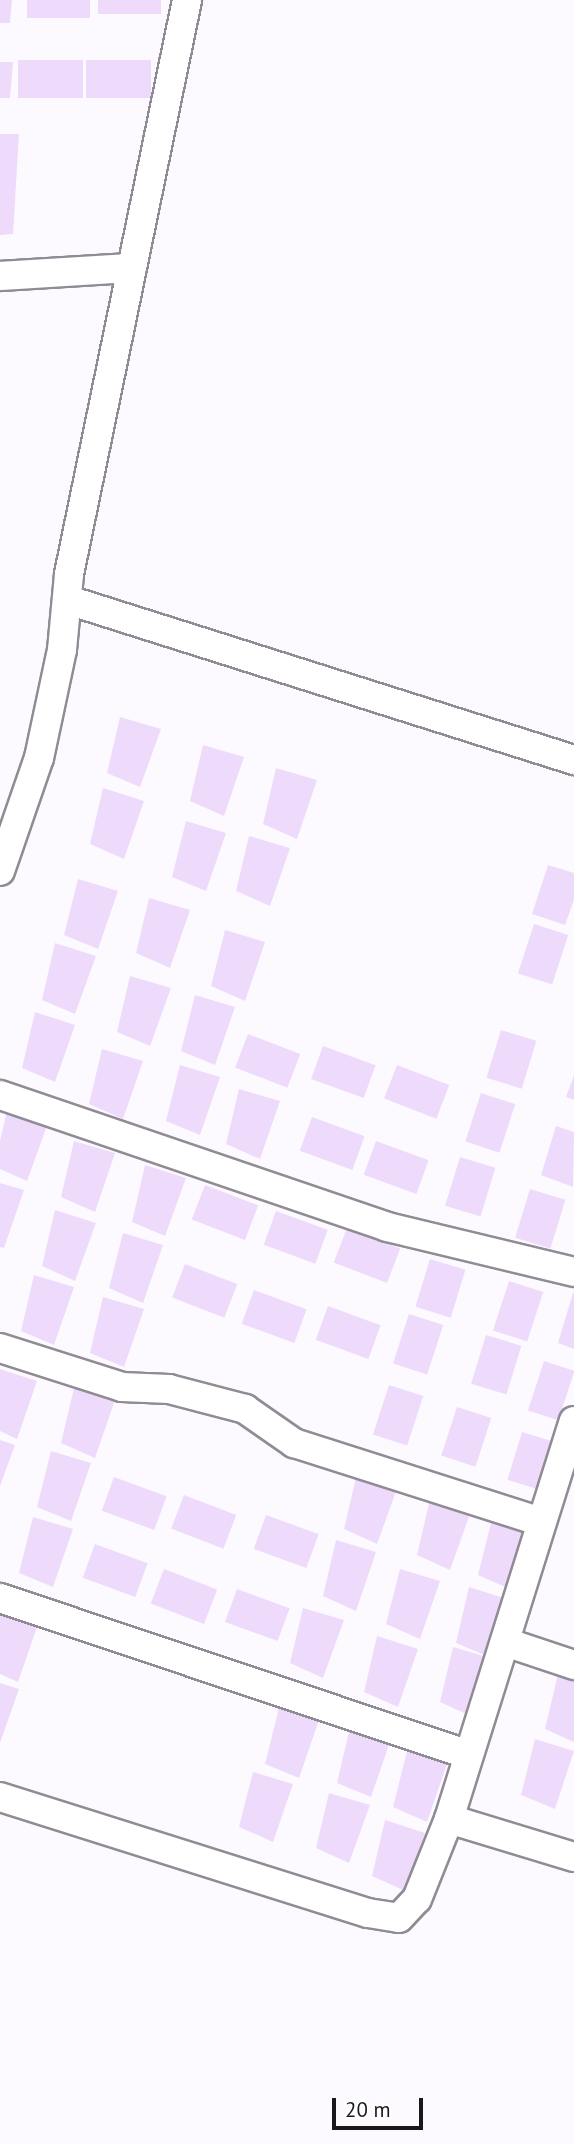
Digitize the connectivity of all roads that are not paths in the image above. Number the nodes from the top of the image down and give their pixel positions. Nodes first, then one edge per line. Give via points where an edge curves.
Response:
1 (187, 0) edge
2 (132, 268) junction
3 (0, 276) edge
4 (68, 600) junction
5 (574, 760) edge
6 (0, 871) edge
7 (0, 1095) edge
8 (574, 1272) edge
9 (0, 1348) edge
10 (574, 1421) edge
11 (541, 1522) junction
12 (0, 1598) edge
13 (505, 1642) junction
14 (574, 1665) edge
15 (468, 1755) junction
16 (0, 1797) edge
17 (449, 1819) junction
18 (574, 1857) edge

1 - 2 street
2 - 3 street
2 - 4 street via 69,574
4 - 5 street
4 - 6 street via 39,758
7 - 8 street via 387,1227
9 - 11 street via 122,1387 169,1389 245,1409 294,1443
10 - 11 street
11 - 13 street
12 - 15 street
13 - 14 street
13 - 15 street
15 - 17 street
16 - 17 street via 368,1913 400,1918 417,1899
17 - 18 street

